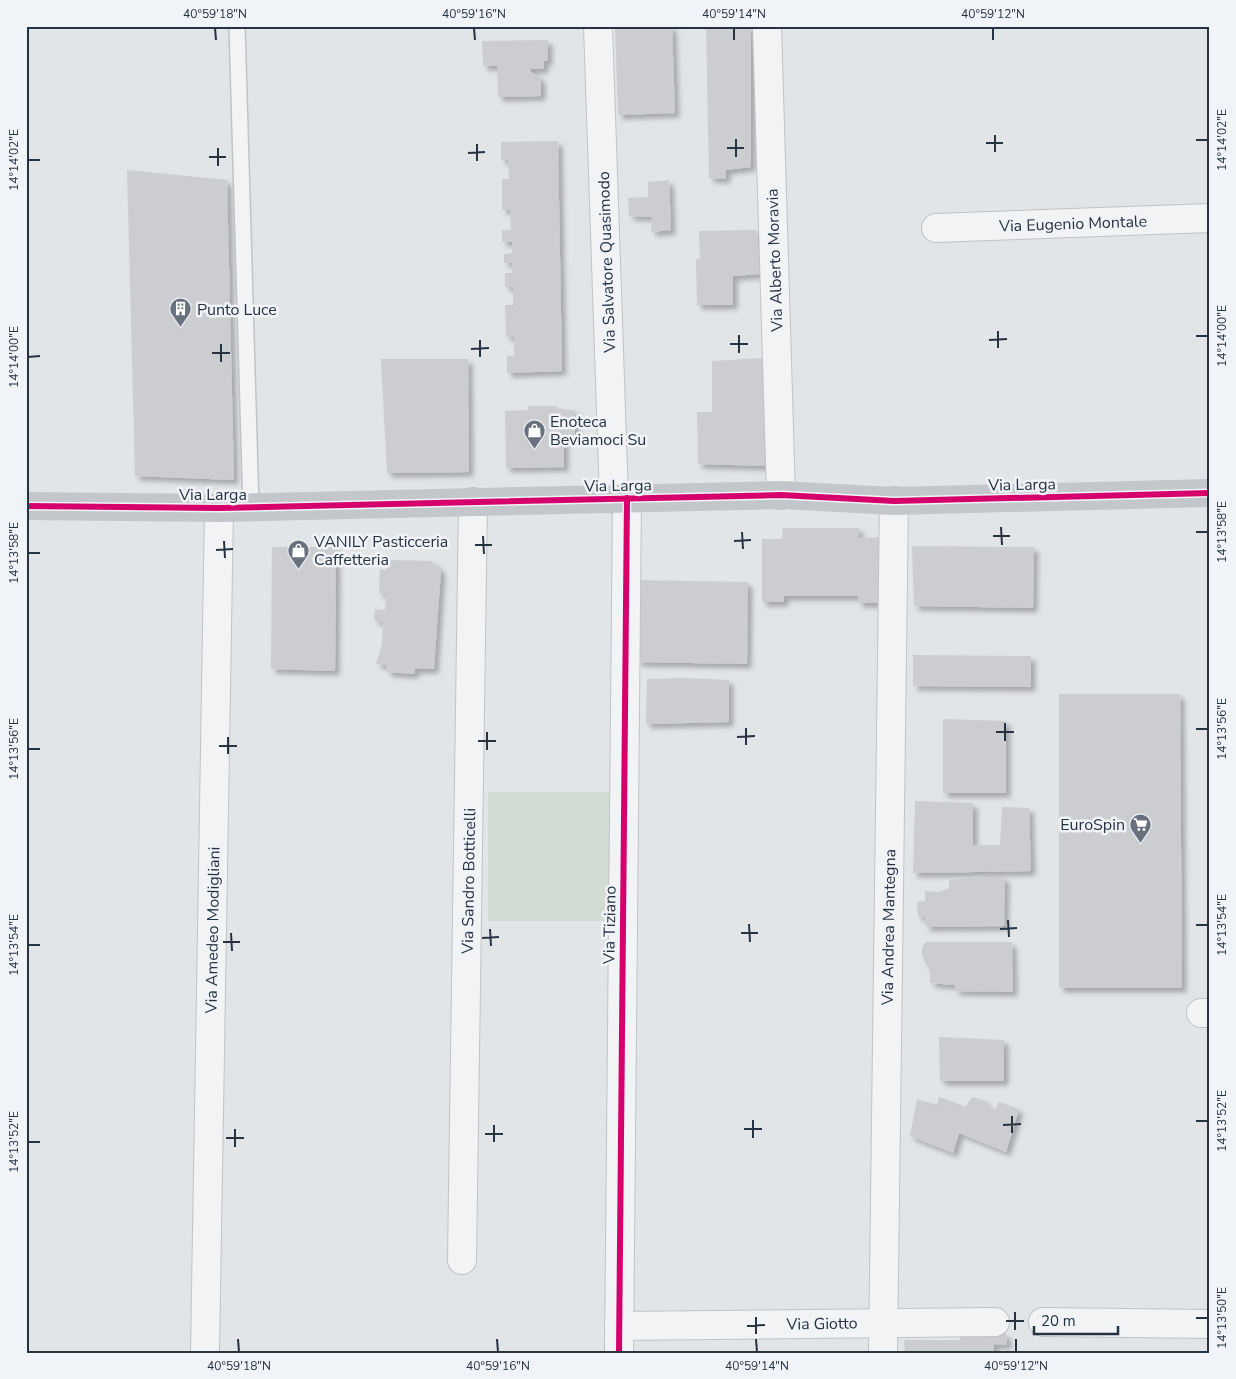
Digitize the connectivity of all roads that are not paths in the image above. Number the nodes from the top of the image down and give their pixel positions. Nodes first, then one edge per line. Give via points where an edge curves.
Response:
1 (238, 26) edge
2 (598, 26) edge
3 (767, 26) edge
4 (1210, 218) edge
5 (936, 228) dead end
6 (1210, 493) edge
7 (780, 495) junction
8 (620, 499) junction
9 (894, 501) junction
10 (473, 502) junction
11 (26, 506) edge
12 (219, 508) junction
13 (250, 508) junction
14 (462, 1260) dead end
15 (883, 1322) junction
16 (995, 1322) dead end
17 (1043, 1322) dead end
18 (1210, 1324) edge
19 (619, 1326) junction
20 (205, 1353) edge
21 (619, 1353) edge
22 (883, 1353) edge

1 - 13 lane
2 - 8 street, Via Salvatore Quasimodo
3 - 7 street, Via Alberto Moravia
4 - 5 street, Via Eugenio Montale
6 - 9 street, Via Larga
7 - 8 street, Via Larga
7 - 9 street, Via Larga
8 - 10 street, Via Larga
8 - 19 street, Via Tiziano
9 - 15 street, Via Andrea Mantegna
10 - 13 street, Via Larga
10 - 14 street, Via Sandro Botticelli
11 - 12 street, Via Larga
12 - 13 street, Via Larga
12 - 20 street, Via Amedeo Modigliani
15 - 16 street, Via Giotto
15 - 19 street, Via Giotto
15 - 22 street, Via Andrea Mantegna
17 - 18 street
19 - 21 street, Via Tiziano

